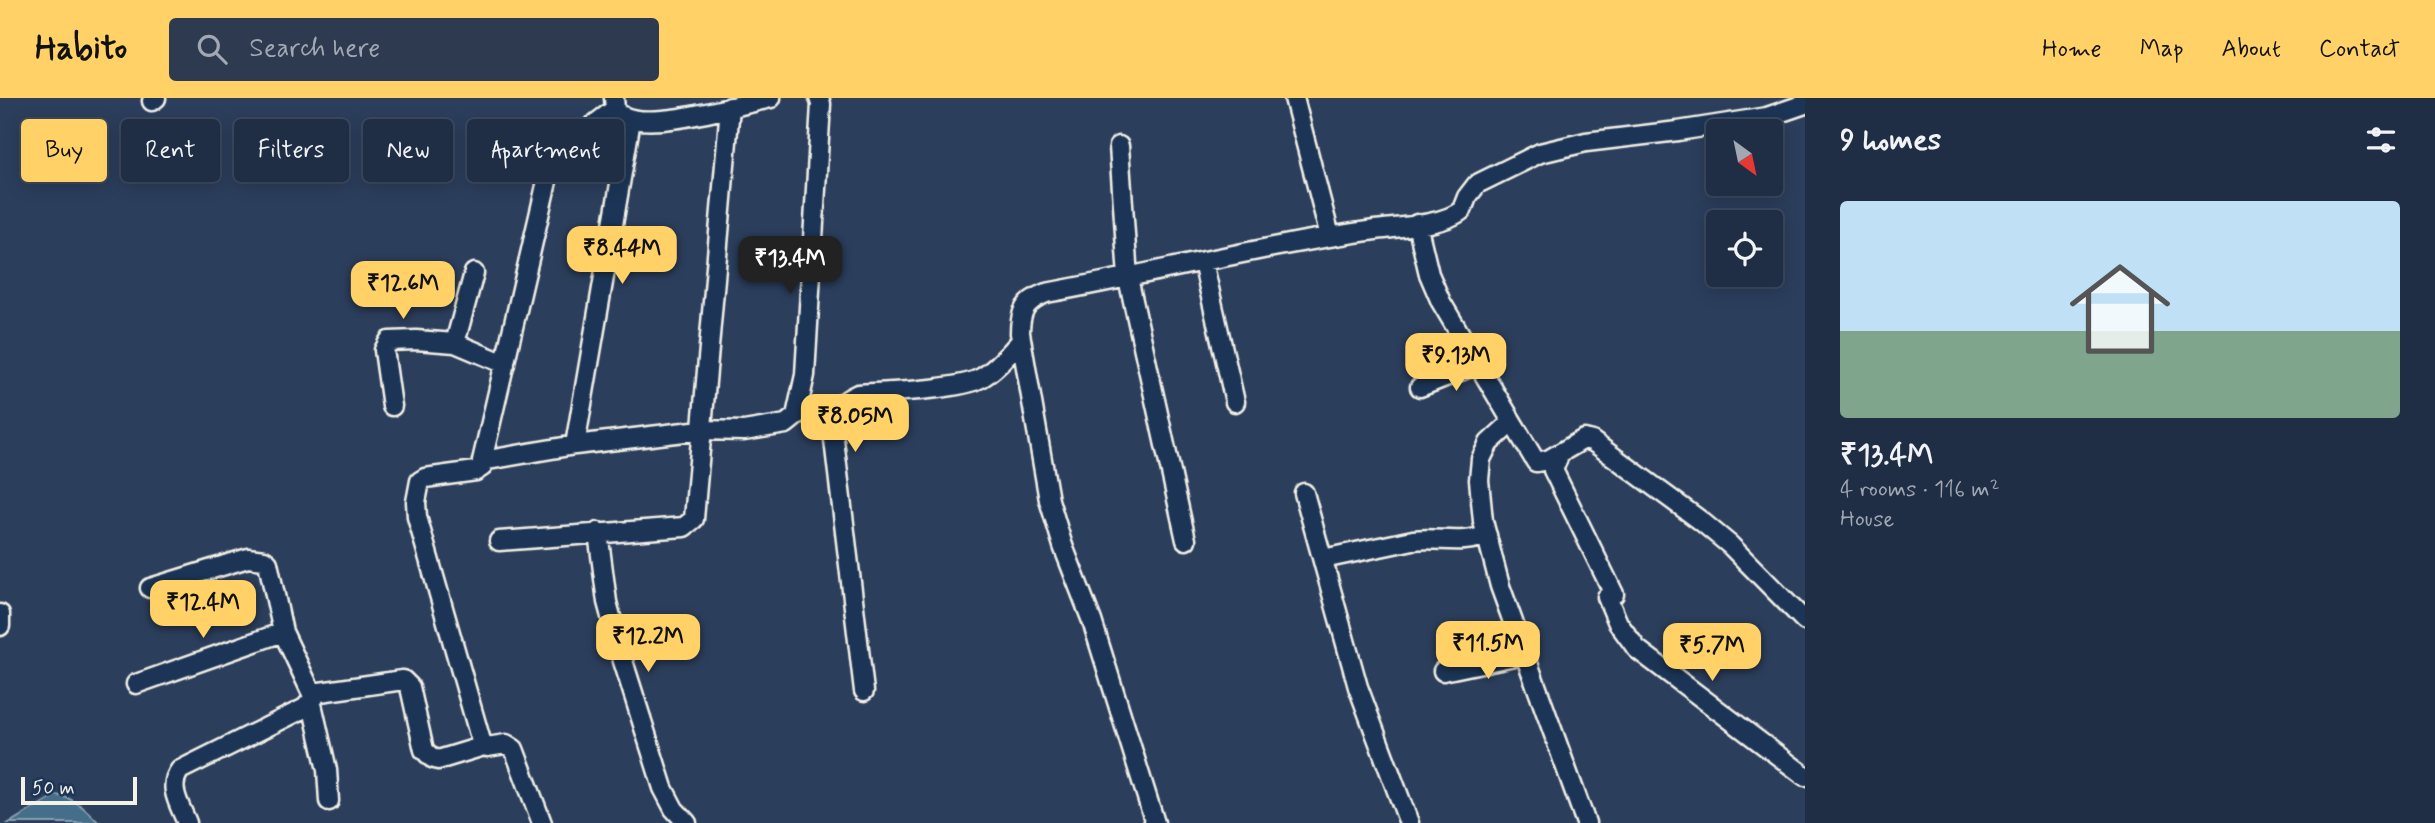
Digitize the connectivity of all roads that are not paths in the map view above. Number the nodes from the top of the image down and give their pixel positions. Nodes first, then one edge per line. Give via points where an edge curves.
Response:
1 (771, 98) edge
2 (819, 98) edge
3 (1294, 98) edge
4 (614, 103) edge
5 (1805, 104) edge
6 (730, 107) junction
7 (631, 120) junction
8 (1119, 146) dead end
9 (1417, 224) junction
10 (1330, 236) junction
11 (1203, 262) junction
12 (474, 273) dead end
13 (1128, 278) junction
14 (1021, 341) junction
15 (455, 343) junction
16 (505, 364) junction
17 (1478, 364) junction
18 (1420, 387) dead end
19 (1235, 402) dead end
20 (392, 406) dead end
21 (1512, 422) junction
22 (701, 430) junction
23 (575, 445) junction
24 (1560, 453) junction
25 (482, 461) junction
26 (1304, 493) dead end
27 (598, 531) junction
28 (1487, 535) junction
29 (1186, 540) dead end
30 (499, 541) dead end
31 (1323, 559) junction
32 (150, 588) dead end
33 (0, 614) edge
34 (1805, 621) edge
35 (0, 626) edge
36 (283, 632) junction
37 (1524, 654) junction
38 (1443, 671) dead end
39 (136, 684) dead end
40 (864, 691) dead end
41 (312, 698) junction
42 (485, 746) junction
43 (1805, 776) edge
44 (329, 801) dead end
45 (187, 823) edge
46 (542, 823) edge
47 (687, 823) edge
48 (1155, 823) edge
49 (1409, 823) edge
50 (1586, 823) edge

1 - 6 street
2 - 22 street via 804,374 797,413 790,423 762,429
3 - 10 street
4 - 7 street
4 - 16 street via 558,152 551,164
5 - 9 street via 1767,117 1586,142 1540,153 1476,184 1457,215
6 - 7 street via 682,117
6 - 22 street
7 - 23 street
8 - 13 street
9 - 10 street
9 - 17 street via 1441,302
10 - 11 street
11 - 13 street
11 - 19 street
12 - 15 street
13 - 14 street via 1034,298 1022,309
13 - 29 street
14 - 40 street via 980,379 858,394 835,411 832,423
14 - 48 street via 1049,500
15 - 16 street
15 - 20 street via 393,340 386,344
16 - 25 street
17 - 18 street
17 - 21 street
21 - 24 street via 1536,461
21 - 28 street via 1489,443 1481,458 1479,480
22 - 23 street
22 - 27 street via 692,523
23 - 25 street
24 - 34 street via 1586,439 1602,447 1701,520
24 - 43 street via 1553,470 1611,596 1618,623 1637,649
25 - 42 street via 476,471 422,480 416,502 420,530
26 - 31 street
27 - 30 street
27 - 47 street via 607,602 623,661 663,788
28 - 31 street via 1463,542 1413,540
28 - 37 street
31 - 49 street via 1357,687
32 - 36 street via 258,558 268,563
33 - 35 street
36 - 39 street
36 - 41 street
37 - 38 street
37 - 50 street
41 - 42 street via 403,680 410,687 427,755 438,760
41 - 44 street
41 - 45 street via 180,770 173,782
42 - 46 street via 506,744 514,749

